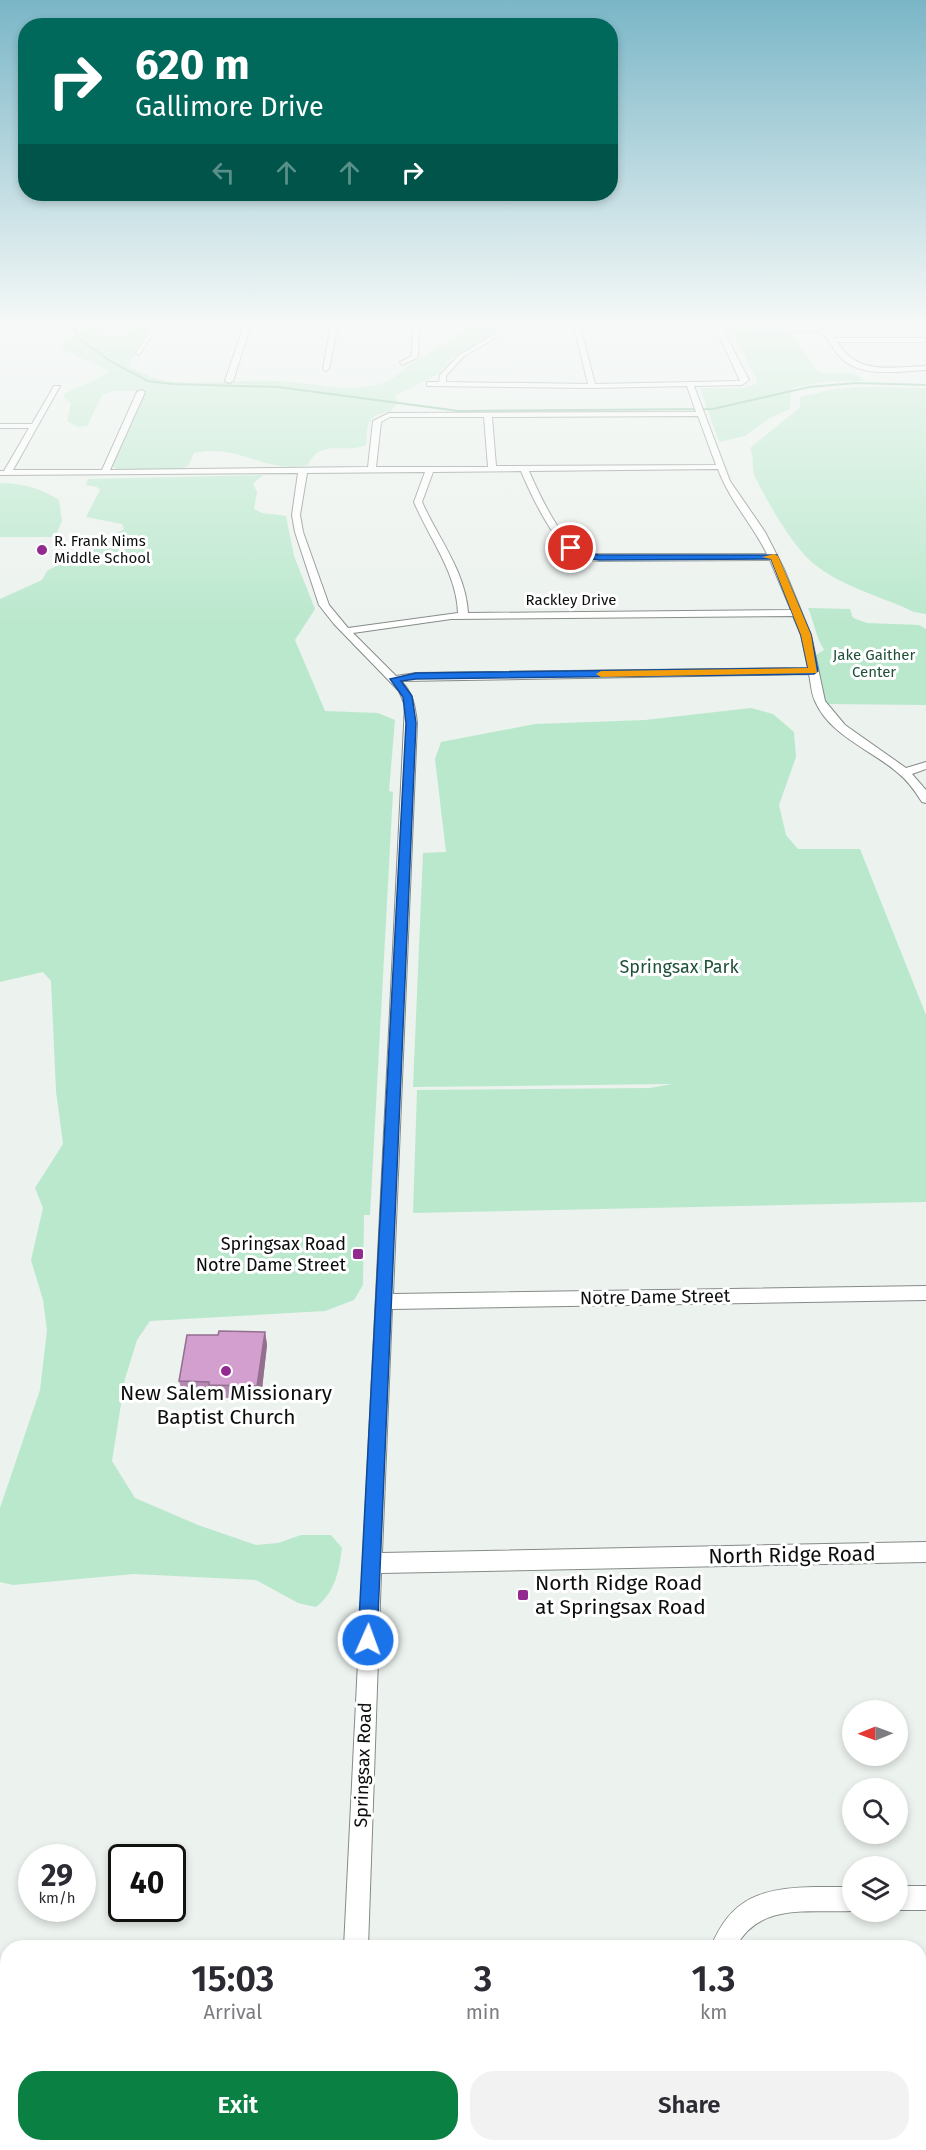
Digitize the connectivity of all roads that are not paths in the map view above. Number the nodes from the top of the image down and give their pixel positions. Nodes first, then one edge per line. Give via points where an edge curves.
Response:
1 (37, 422) edge
2 (127, 422) edge
3 (377, 422) edge
4 (489, 422) edge
5 (703, 422) edge
6 (0, 426) edge
7 (35, 426) junction
8 (720, 467) junction
9 (524, 468) junction
10 (430, 469) junction
11 (492, 469) junction
12 (303, 470) junction
13 (372, 470) junction
14 (105, 472) junction
15 (3, 473) edge
16 (774, 556) junction
17 (797, 613) junction
18 (463, 616) junction
19 (346, 631) junction
20 (814, 671) junction
21 (394, 679) junction
22 (926, 765) edge
23 (906, 772) junction
24 (926, 800) edge
25 (926, 1293) edge
26 (383, 1302) junction
27 (926, 1552) edge
28 (371, 1563) junction
29 (908, 1898) edge
30 (926, 1898) edge
31 (842, 1899) edge
32 (356, 1940) edge
33 (725, 1940) edge

1 - 7 street
2 - 14 street
3 - 13 street
4 - 11 street
5 - 8 street
6 - 7 street
7 - 15 street
8 - 9 street
8 - 16 street
9 - 11 street
9 - 16 street via 531,486 571,548 584,555
10 - 11 street
10 - 13 street
10 - 18 street via 418,502 458,586
12 - 13 street
12 - 14 street
12 - 19 street, Springsax Road via 297,504 299,532 324,605
14 - 15 street
16 - 17 street
17 - 18 street, Rackley Drive
17 - 20 street
18 - 19 street, Rackley Drive
19 - 21 street, Springsax Road
20 - 21 street
20 - 23 street via 820,701 831,717
21 - 26 street, Springsax Road via 408,696 411,723
22 - 23 street
23 - 24 street
25 - 26 street, Notre Dame Street
26 - 28 street, Springsax Road
27 - 28 street, North Ridge Road
28 - 32 street, Springsax Road
29 - 30 street
31 - 33 street via 761,1904 742,1916

